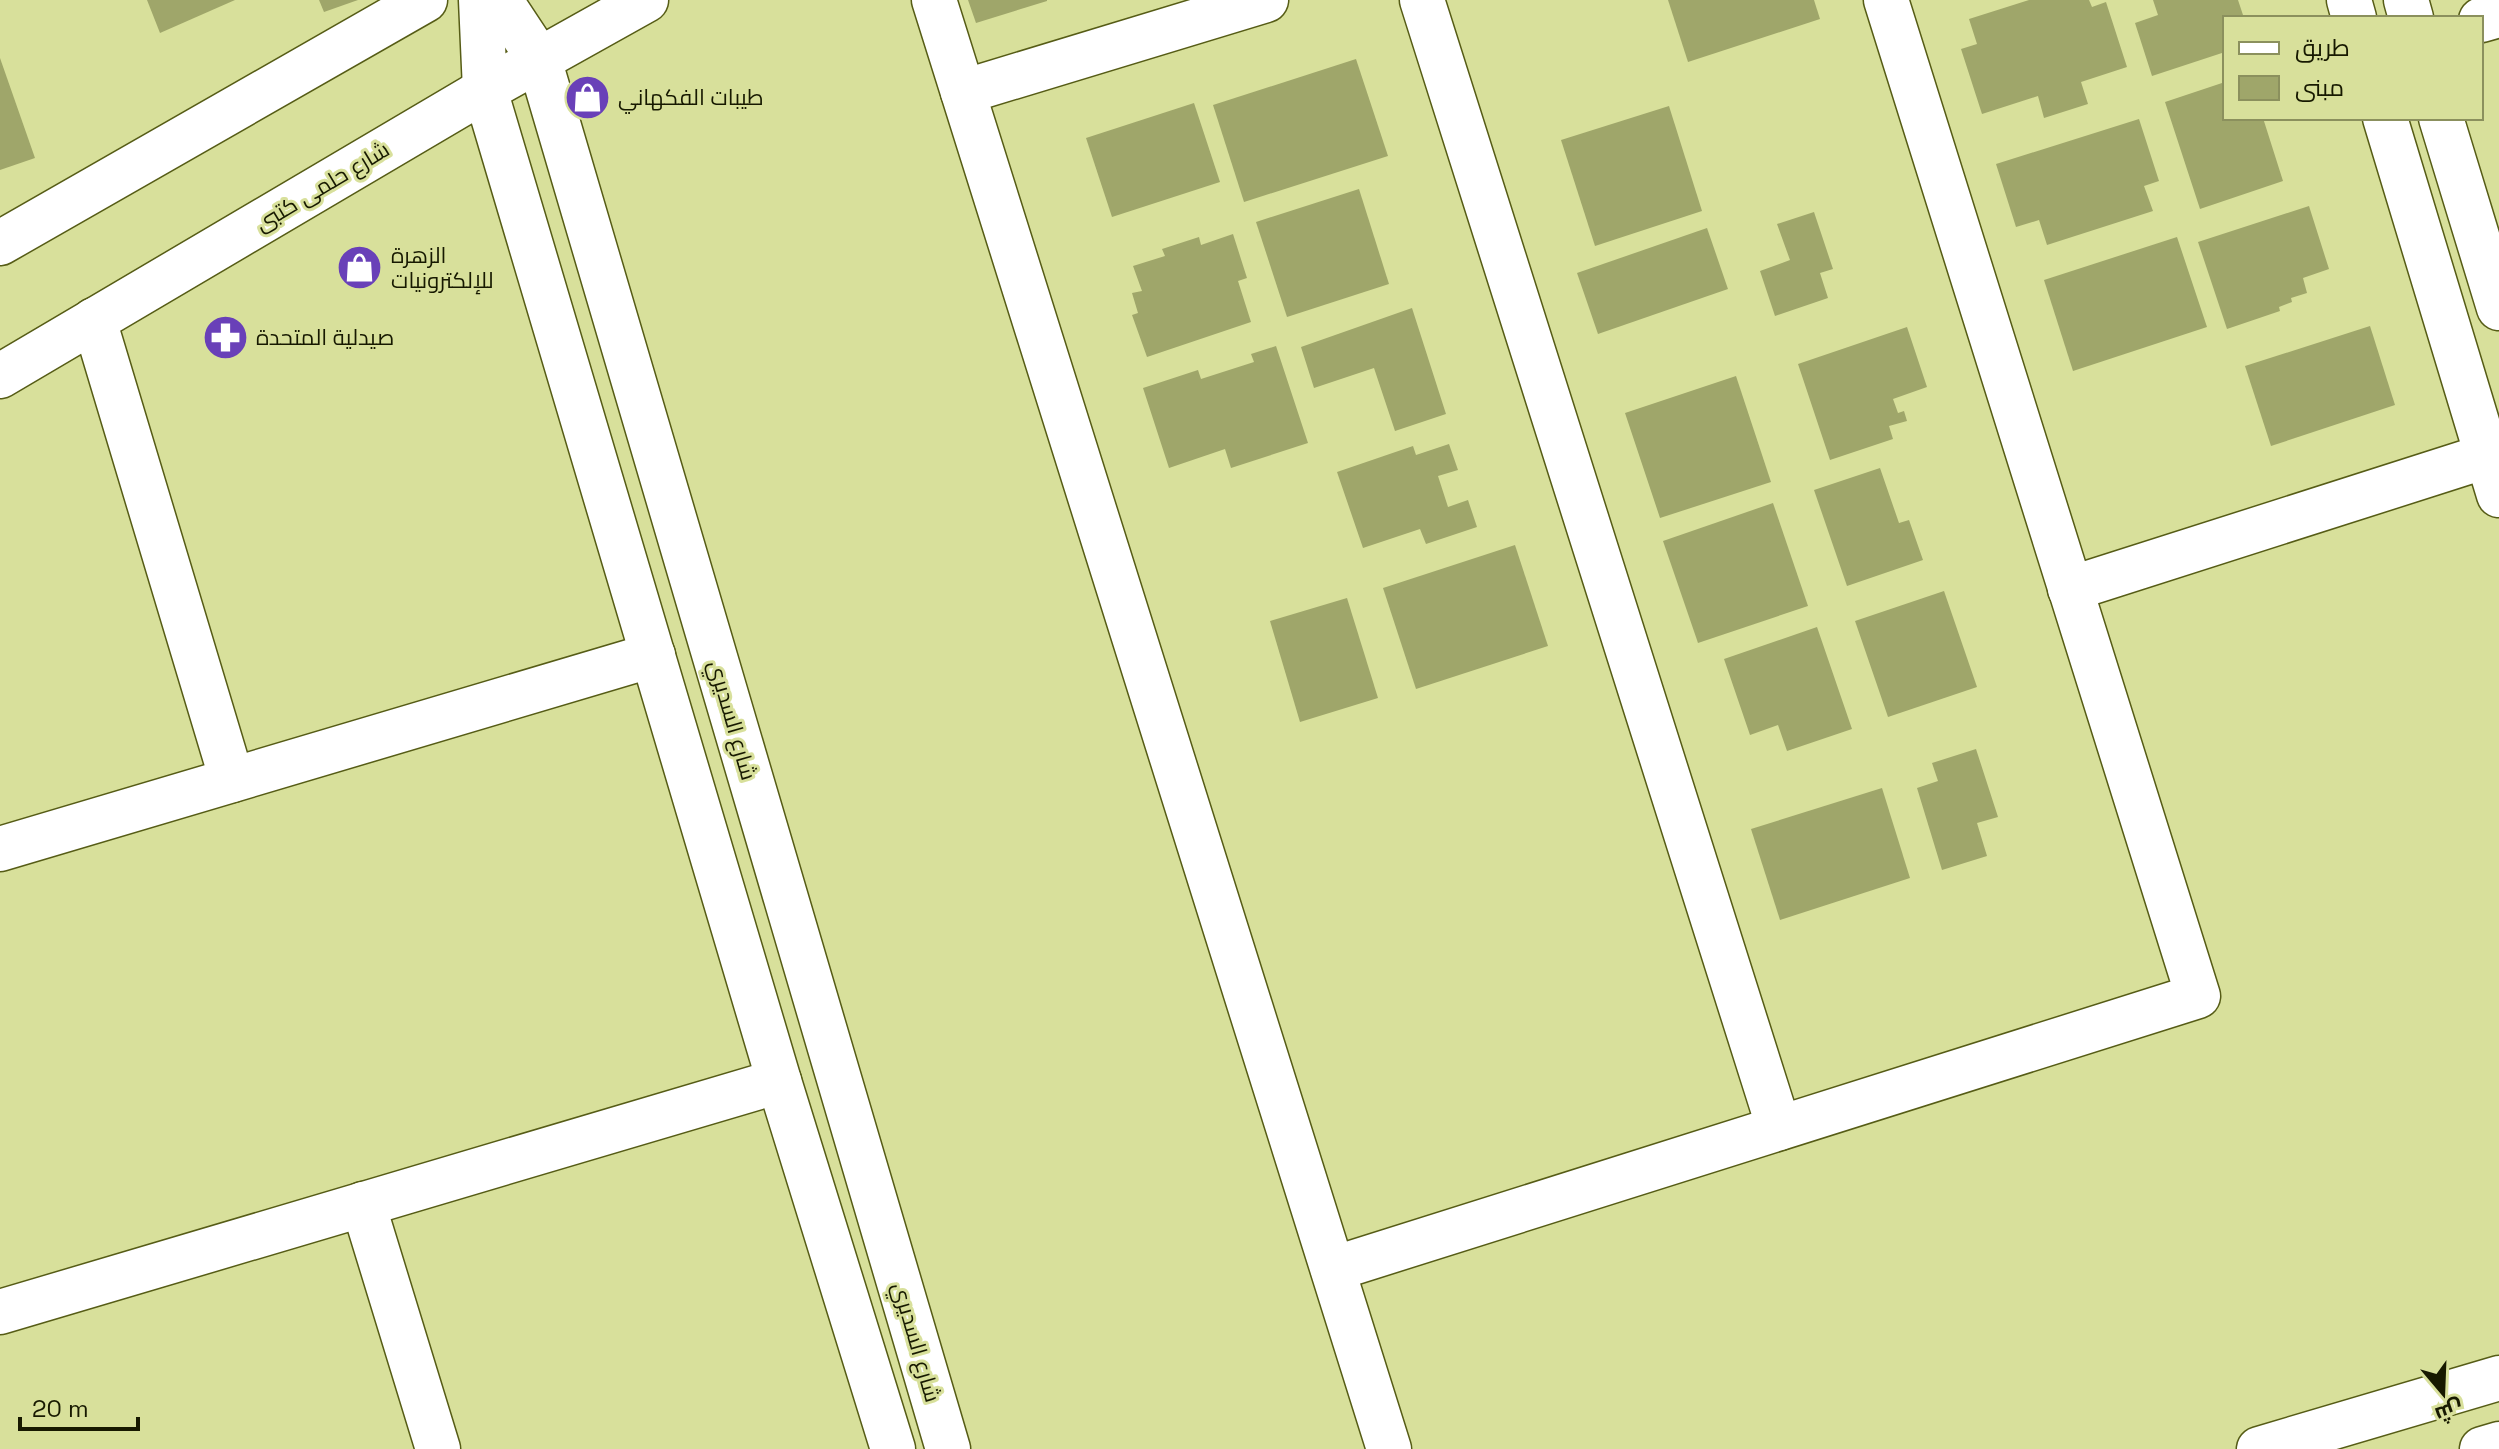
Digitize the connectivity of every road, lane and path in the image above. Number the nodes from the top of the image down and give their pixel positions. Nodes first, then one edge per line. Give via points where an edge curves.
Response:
1 (425, 0) edge
2 (481, 0) edge
3 (500, 0) edge
4 (646, 0) edge
5 (934, 0) edge
6 (1266, 0) edge
7 (1422, 0) edge
8 (1886, 0) edge
9 (539, 59) junction
10 (485, 90) junction
11 (963, 92) junction
12 (2386, 120) edge
13 (2442, 120) edge
14 (0, 243) edge
15 (2499, 308) edge
16 (94, 320) junction
17 (0, 376) edge
18 (2495, 468) edge
19 (2070, 589) junction
20 (653, 655) junction
21 (232, 780) junction
22 (0, 849) edge
23 (779, 1081) junction
24 (1779, 1128) junction
25 (363, 1204) junction
26 (1333, 1269) junction
27 (0, 1312) edge
28 (2499, 1378) edge
29 (2499, 1444) edge
30 (438, 1449) edge
31 (893, 1449) edge
32 (948, 1449) edge
33 (1389, 1449) edge
34 (2259, 1449) edge
35 (2482, 1449) edge

1 - 14 street
2 - 10 street
3 - 9 street, شارع السديري
4 - 9 street, شارع حلمى كتبى
5 - 11 street
6 - 11 street
7 - 24 street
8 - 19 street
9 - 10 street, شارع حلمى كتبى
9 - 32 street, شارع السديري
10 - 16 street, شارع حلمى كتبى
10 - 20 street
11 - 26 street
12 - 18 street
13 - 15 street
16 - 17 street, شارع حلمى كتبى
16 - 21 street
18 - 19 street
19 - 24 street via 2198,996
20 - 21 street
20 - 23 street
21 - 22 street
23 - 25 street
23 - 31 street
24 - 26 street
25 - 27 street
25 - 30 street
26 - 33 street
28 - 34 street
29 - 35 street

